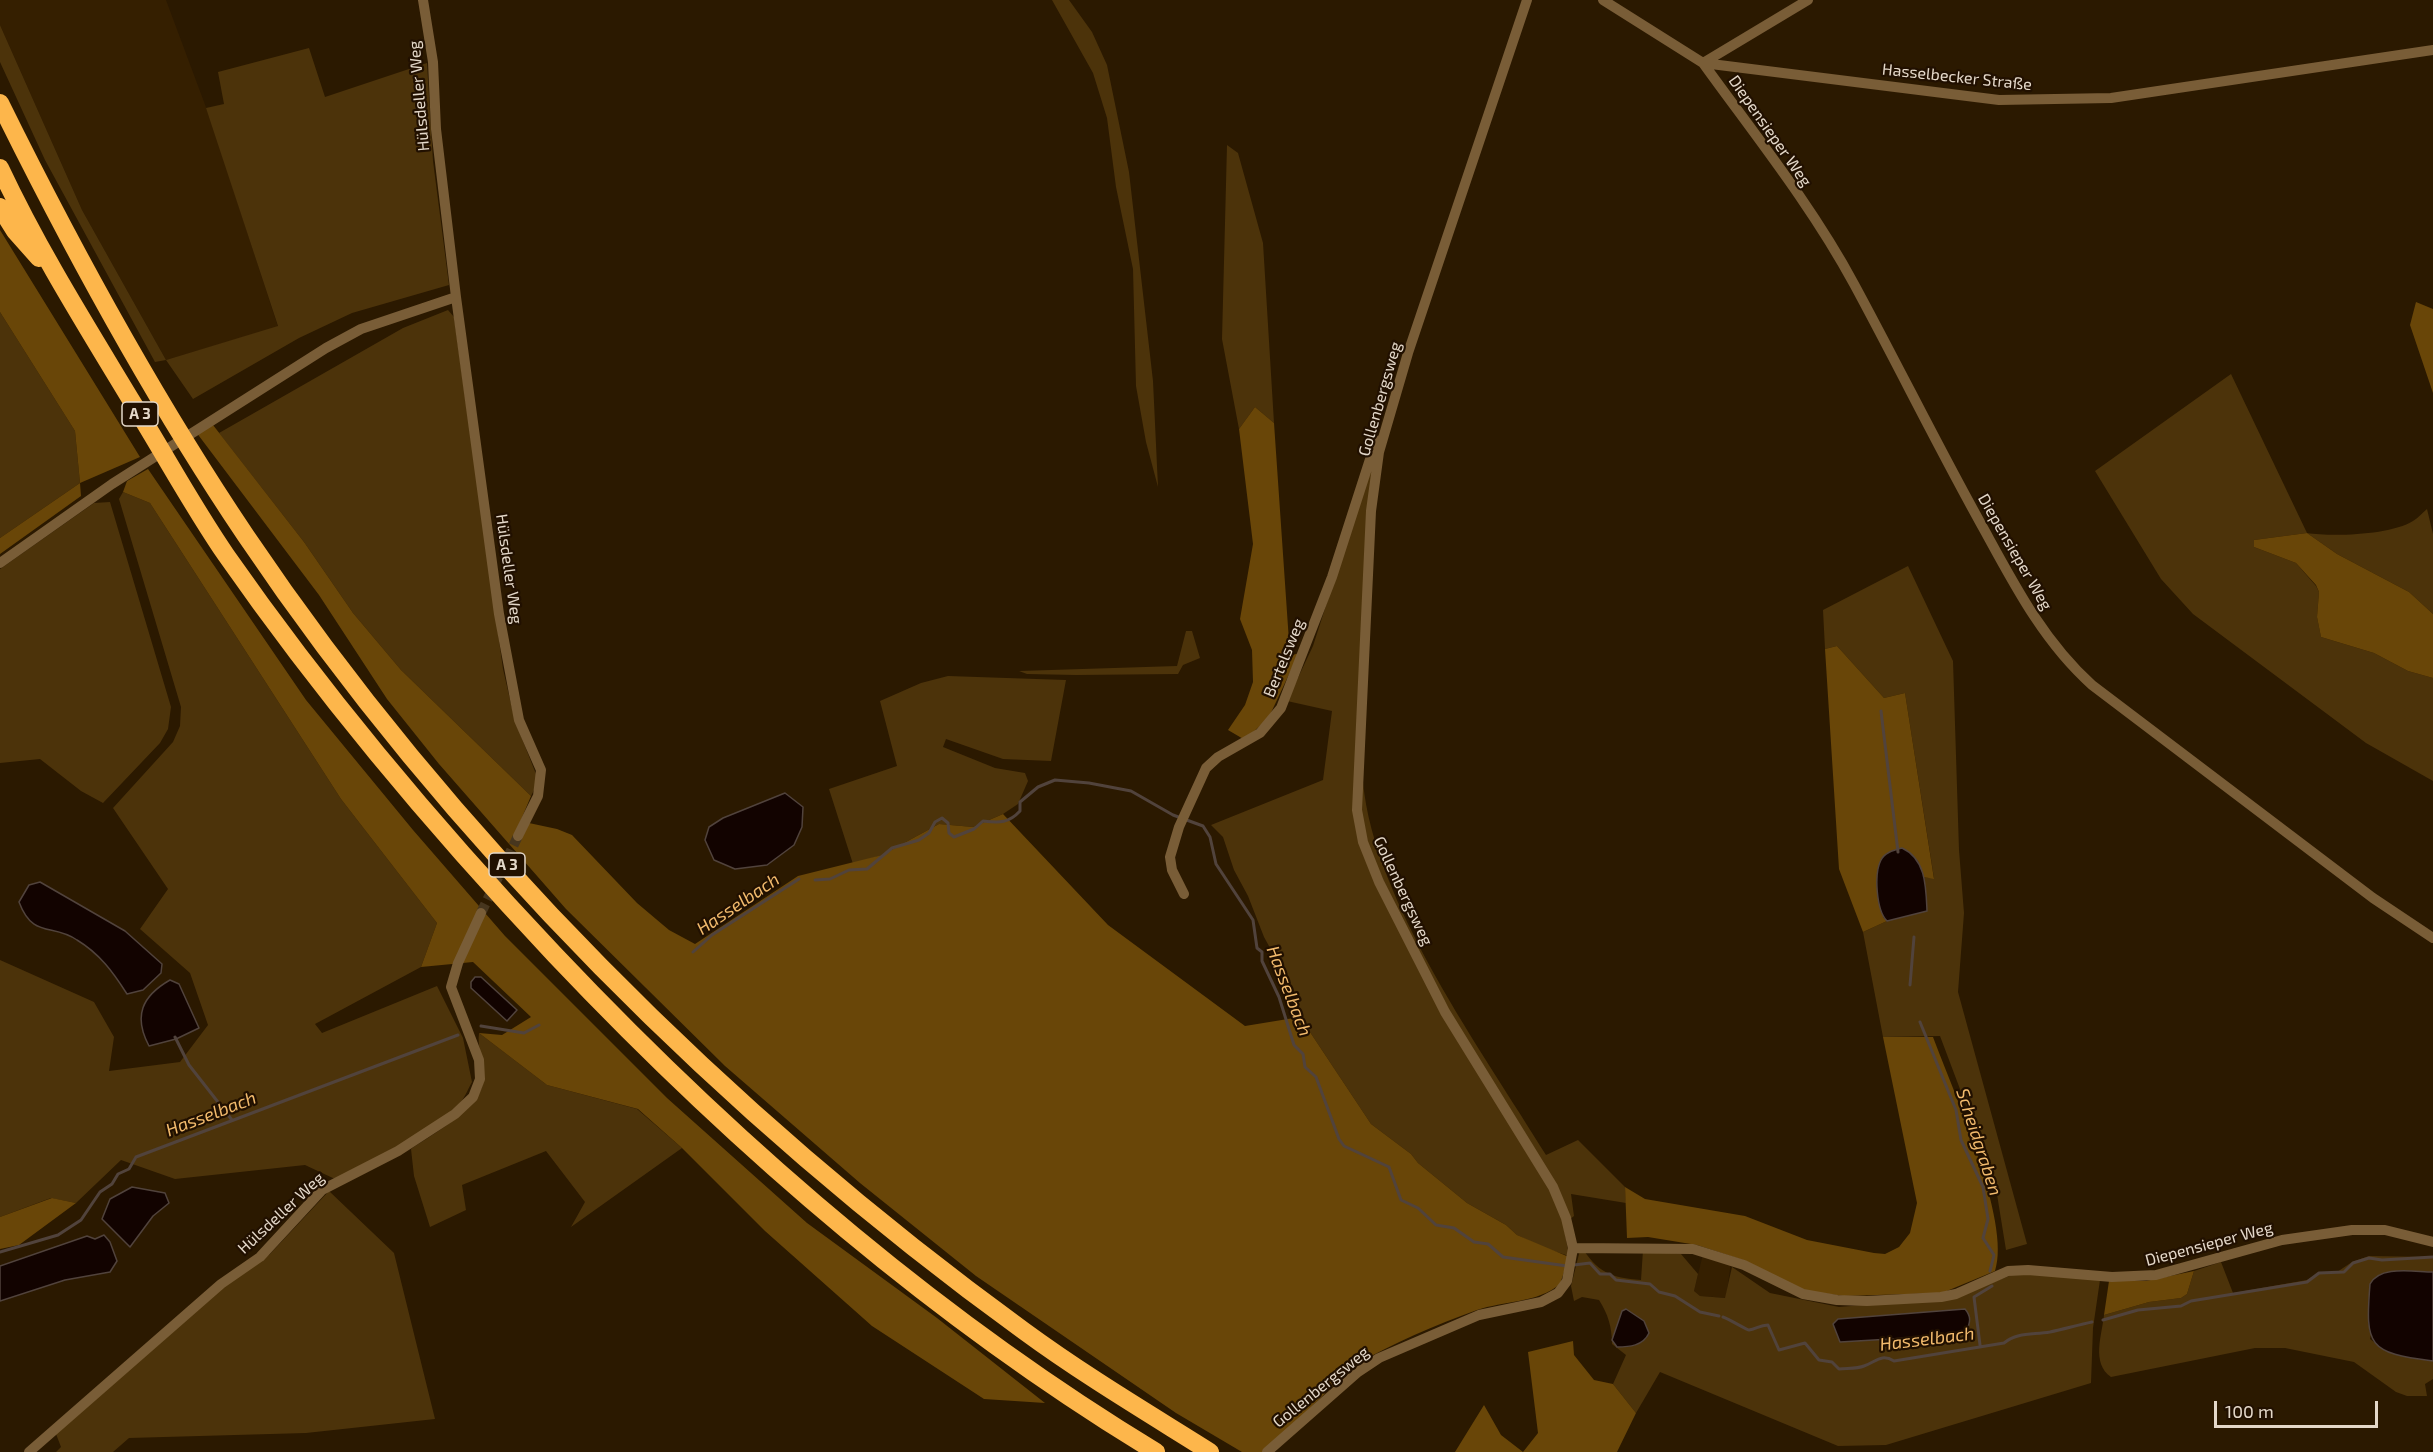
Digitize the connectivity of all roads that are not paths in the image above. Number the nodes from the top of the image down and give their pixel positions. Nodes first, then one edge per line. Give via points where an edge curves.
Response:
1 (423, 0) edge
2 (1527, 0) edge
3 (1603, 0) edge
4 (1808, 0) edge
5 (2433, 50) edge
6 (1703, 63) junction
7 (0, 103) edge
8 (0, 168) edge
9 (0, 207) edge
10 (56, 277) junction
11 (456, 297) junction
12 (1383, 435) junction
13 (0, 563) edge
14 (518, 837) tunnel mouth
15 (1184, 894) dead end
16 (481, 913) tunnel mouth
17 (2433, 938) edge
18 (2433, 1242) edge
19 (1572, 1252) junction
20 (29, 1452) edge
21 (1156, 1452) edge
22 (1210, 1452) edge
23 (1267, 1452) edge

1 - 11 street, Hülsdeller Weg via 433,62 436,129
2 - 12 street, Gollenbergsweg
3 - 6 street, Hasselbecker Straße
4 - 6 street
5 - 6 street, Hasselbecker Straße via 2176,90 2073,100 1999,100
6 - 17 street, Diepensieper Weg via 1823,231 2020,595 2072,668 2323,861
7 - 22 highway, A 3 via 82,267 141,371 247,537 392,732 486,842 562,925 718,1080 872,1215 1029,1335
8 - 10 highway, A 3
9 - 10 highway via 15,231
10 - 21 highway, A 3 via 224,552 386,764 533,931 699,1100 846,1228 1013,1358
11 - 13 street via 361,329 142,464
11 - 14 street, Hülsdeller Weg via 508,667 519,720 541,770 538,796
12 - 15 street, Bertelsweg via 1368,461 1332,577 1281,708 1253,739 1211,762 1184,814 1170,856
12 - 19 street, Gollenbergsweg via 1371,510 1357,810 1363,842 1445,1012 1553,1187 1564,1211
16 - 20 street, Hülsdeller Weg via 451,987 479,1060 480,1079 473,1097 455,1114 398,1151 322,1190 260,1257 221,1284
18 - 19 street, Diepensieper Weg via 2385,1230 2352,1230 2282,1240 2156,1275 2112,1277 2008,1271 1956,1294 1867,1301 1803,1294 1744,1265 1692,1249
19 - 23 street, Gollenbergsweg via 1568,1281 1550,1298 1479,1315 1378,1358

